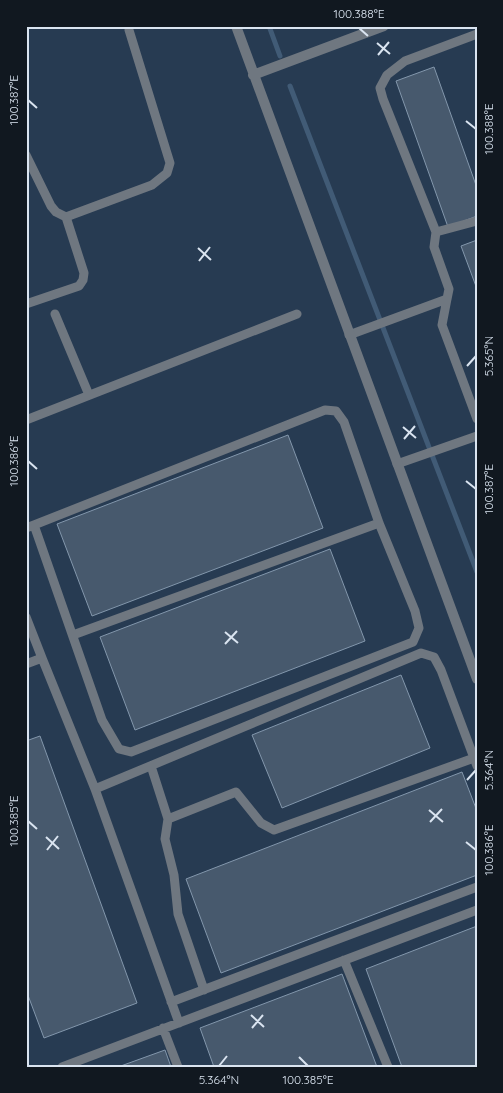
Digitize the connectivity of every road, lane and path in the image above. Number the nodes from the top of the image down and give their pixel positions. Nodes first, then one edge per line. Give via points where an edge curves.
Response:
1 (236, 26) edge
2 (384, 26) edge
3 (129, 30) dead end
4 (477, 34) edge
5 (253, 75) junction
6 (26, 156) edge
7 (66, 216) junction
8 (477, 221) edge
9 (436, 232) junction
10 (447, 299) junction
11 (26, 304) edge
12 (56, 314) dead end
13 (297, 314) dead end
14 (349, 335) junction
15 (89, 395) junction
16 (477, 419) edge
17 (26, 420) edge
18 (477, 436) edge
19 (397, 464) junction
20 (379, 523) junction
21 (30, 526) edge
22 (26, 617) edge
23 (74, 635) junction
24 (42, 658) junction
25 (26, 664) edge
26 (477, 679) edge
27 (475, 762) edge
28 (151, 766) junction
29 (95, 789) junction
30 (168, 819) junction
31 (477, 887) edge
32 (477, 910) edge
33 (344, 960) junction
34 (204, 990) junction
35 (171, 1002) junction
36 (179, 1022) junction
37 (163, 1028) junction
38 (62, 1067) edge
39 (178, 1067) edge
40 (388, 1067) edge

1 - 5 street
2 - 5 street
3 - 7 lane via 170,163 167,173 152,185
4 - 9 lane via 405,62 387,75 380,88
5 - 14 street
6 - 7 lane via 51,206
7 - 11 lane via 84,273 83,280 79,286
8 - 9 lane
9 - 10 lane via 434,247 449,289
10 - 14 lane
10 - 16 lane via 442,324
12 - 15 lane
13 - 15 lane
14 - 19 street
15 - 17 lane
18 - 19 lane
19 - 26 street
20 - 21 lane via 344,422 336,411 324,410
20 - 23 lane
20 - 23 lane via 415,611 419,628 413,642 131,752 119,748 102,720
21 - 23 lane
22 - 24 lane
24 - 25 lane
24 - 29 lane
27 - 28 lane via 441,670 434,657 421,653
27 - 30 lane via 274,830 261,823 236,792
28 - 29 lane
28 - 30 lane
29 - 35 lane
30 - 34 lane via 165,839 174,875 178,914
31 - 34 lane
32 - 33 lane
33 - 36 lane
33 - 40 lane
34 - 35 lane
35 - 36 lane
36 - 37 lane
37 - 38 lane
37 - 39 lane

